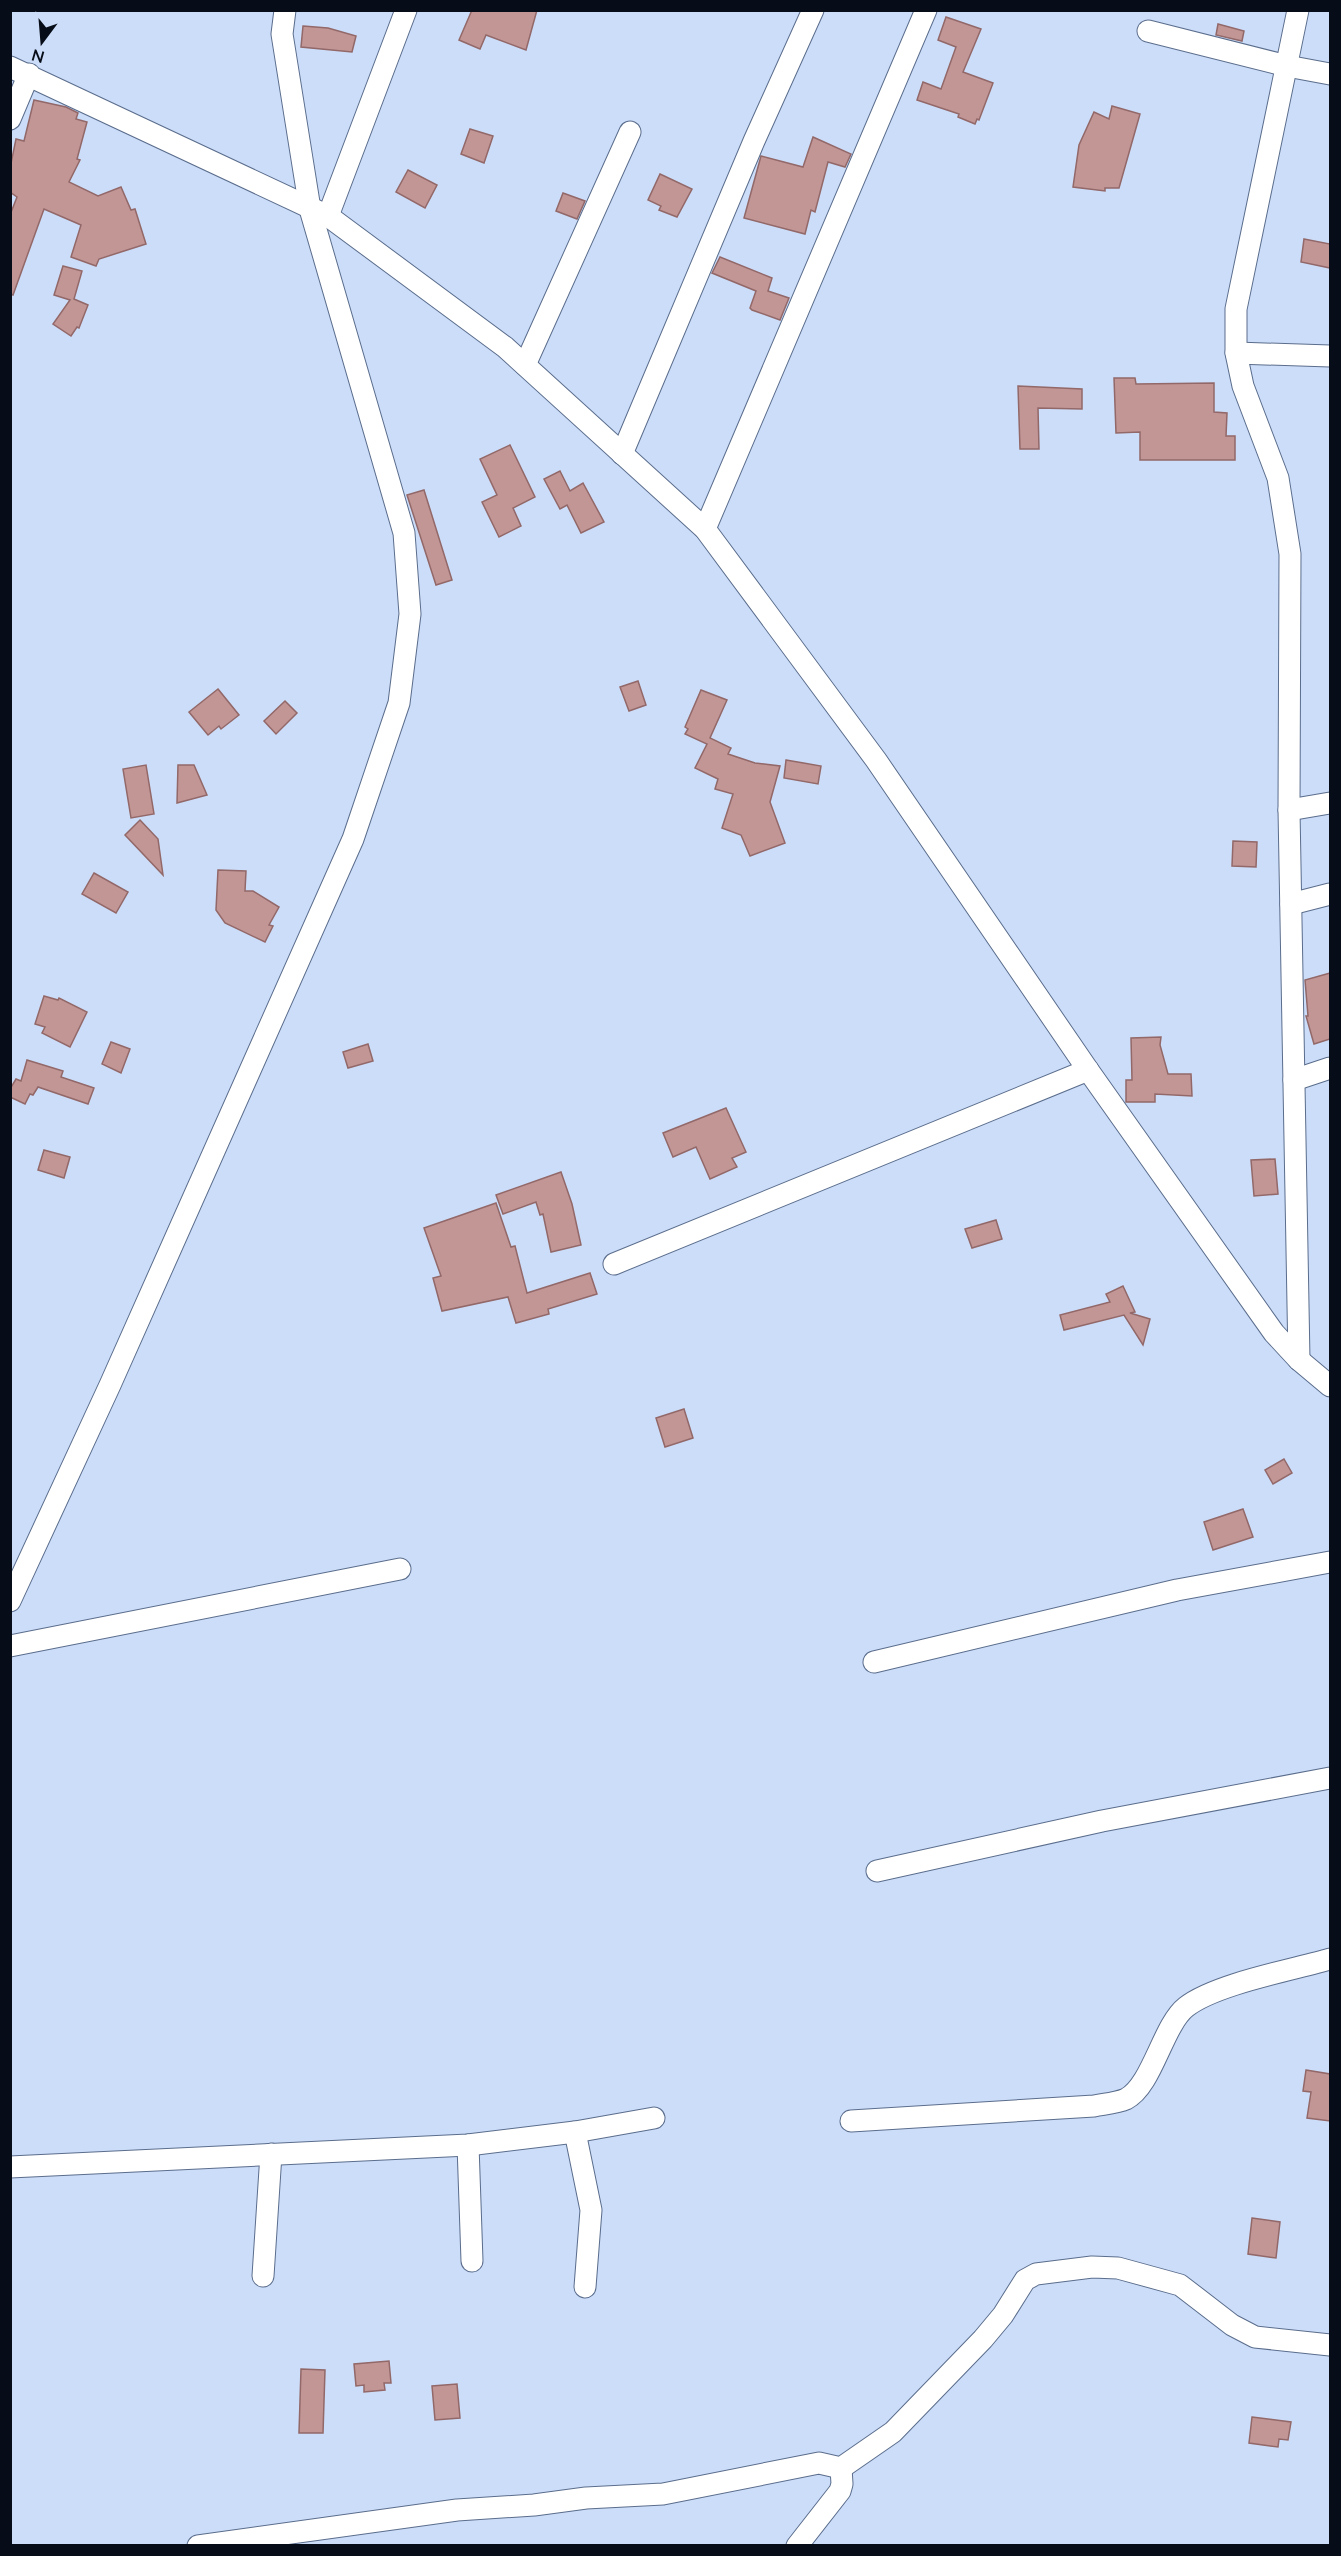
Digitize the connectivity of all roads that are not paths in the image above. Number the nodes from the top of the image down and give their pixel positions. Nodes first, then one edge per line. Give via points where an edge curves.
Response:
1 (285, 10) edge
2 (406, 10) edge
3 (813, 10) edge
4 (926, 10) edge
5 (1298, 10) edge
6 (1148, 31) dead end
7 (1287, 66) junction
8 (20, 71) edge
9 (1330, 74) edge
10 (10, 119) edge
11 (630, 132) dead end
12 (319, 213) junction
13 (1236, 353) junction
14 (1330, 356) edge
15 (525, 365) junction
16 (622, 454) junction
17 (705, 530) junction
18 (1330, 803) edge
19 (1289, 810) junction
20 (1330, 894) edge
21 (1290, 904) junction
22 (1330, 1068) edge
23 (1088, 1070) junction
24 (1294, 1080) junction
25 (614, 1264) dead end
26 (1299, 1360) junction
27 (1330, 1386) edge
28 (1330, 1562) edge
29 (400, 1569) dead end
30 (10, 1601) edge
31 (10, 1646) edge
32 (874, 1662) dead end
33 (1330, 1778) edge
34 (877, 1871) dead end
35 (1330, 1959) edge
36 (654, 2118) dead end
37 (851, 2121) dead end
38 (575, 2132) junction
39 (468, 2145) junction
40 (271, 2154) junction
41 (10, 2167) edge
42 (472, 2261) dead end
43 (263, 2276) dead end
44 (585, 2287) dead end
45 (1330, 2345) edge
46 (841, 2468) junction
47 (198, 2546) edge
48 (797, 2546) edge

1 - 12 street via 282,34
2 - 12 street
3 - 16 street
4 - 17 street
5 - 7 street
6 - 7 street
7 - 9 street
7 - 13 street via 1236,309
8 - 10 street
8 - 12 street
11 - 15 street
12 - 15 street
12 - 30 street via 404,533 410,614 399,703 353,839
13 - 14 street
13 - 19 street via 1243,386 1278,478 1290,554
15 - 16 street
16 - 17 street
17 - 23 street via 876,760
18 - 19 street
19 - 21 street
20 - 21 street
21 - 24 street
22 - 24 street
23 - 25 street
23 - 26 street via 1274,1333
24 - 26 street
26 - 27 street
28 - 32 street via 1177,1590
29 - 31 street
33 - 34 street via 1102,1821
35 - 37 street via 1199,1998 1184,2009 1138,2089 1126,2099 1094,2106
36 - 38 street
38 - 39 street
38 - 44 street via 591,2210
39 - 40 street
39 - 42 street
40 - 41 street
40 - 43 street
45 - 46 street via 1255,2337 1232,2325 1180,2285 1118,2268 1036,2274 1025,2280 983,2339 893,2432
46 - 47 street via 819,2463 663,2494 458,2510
46 - 48 street via 840,2491

